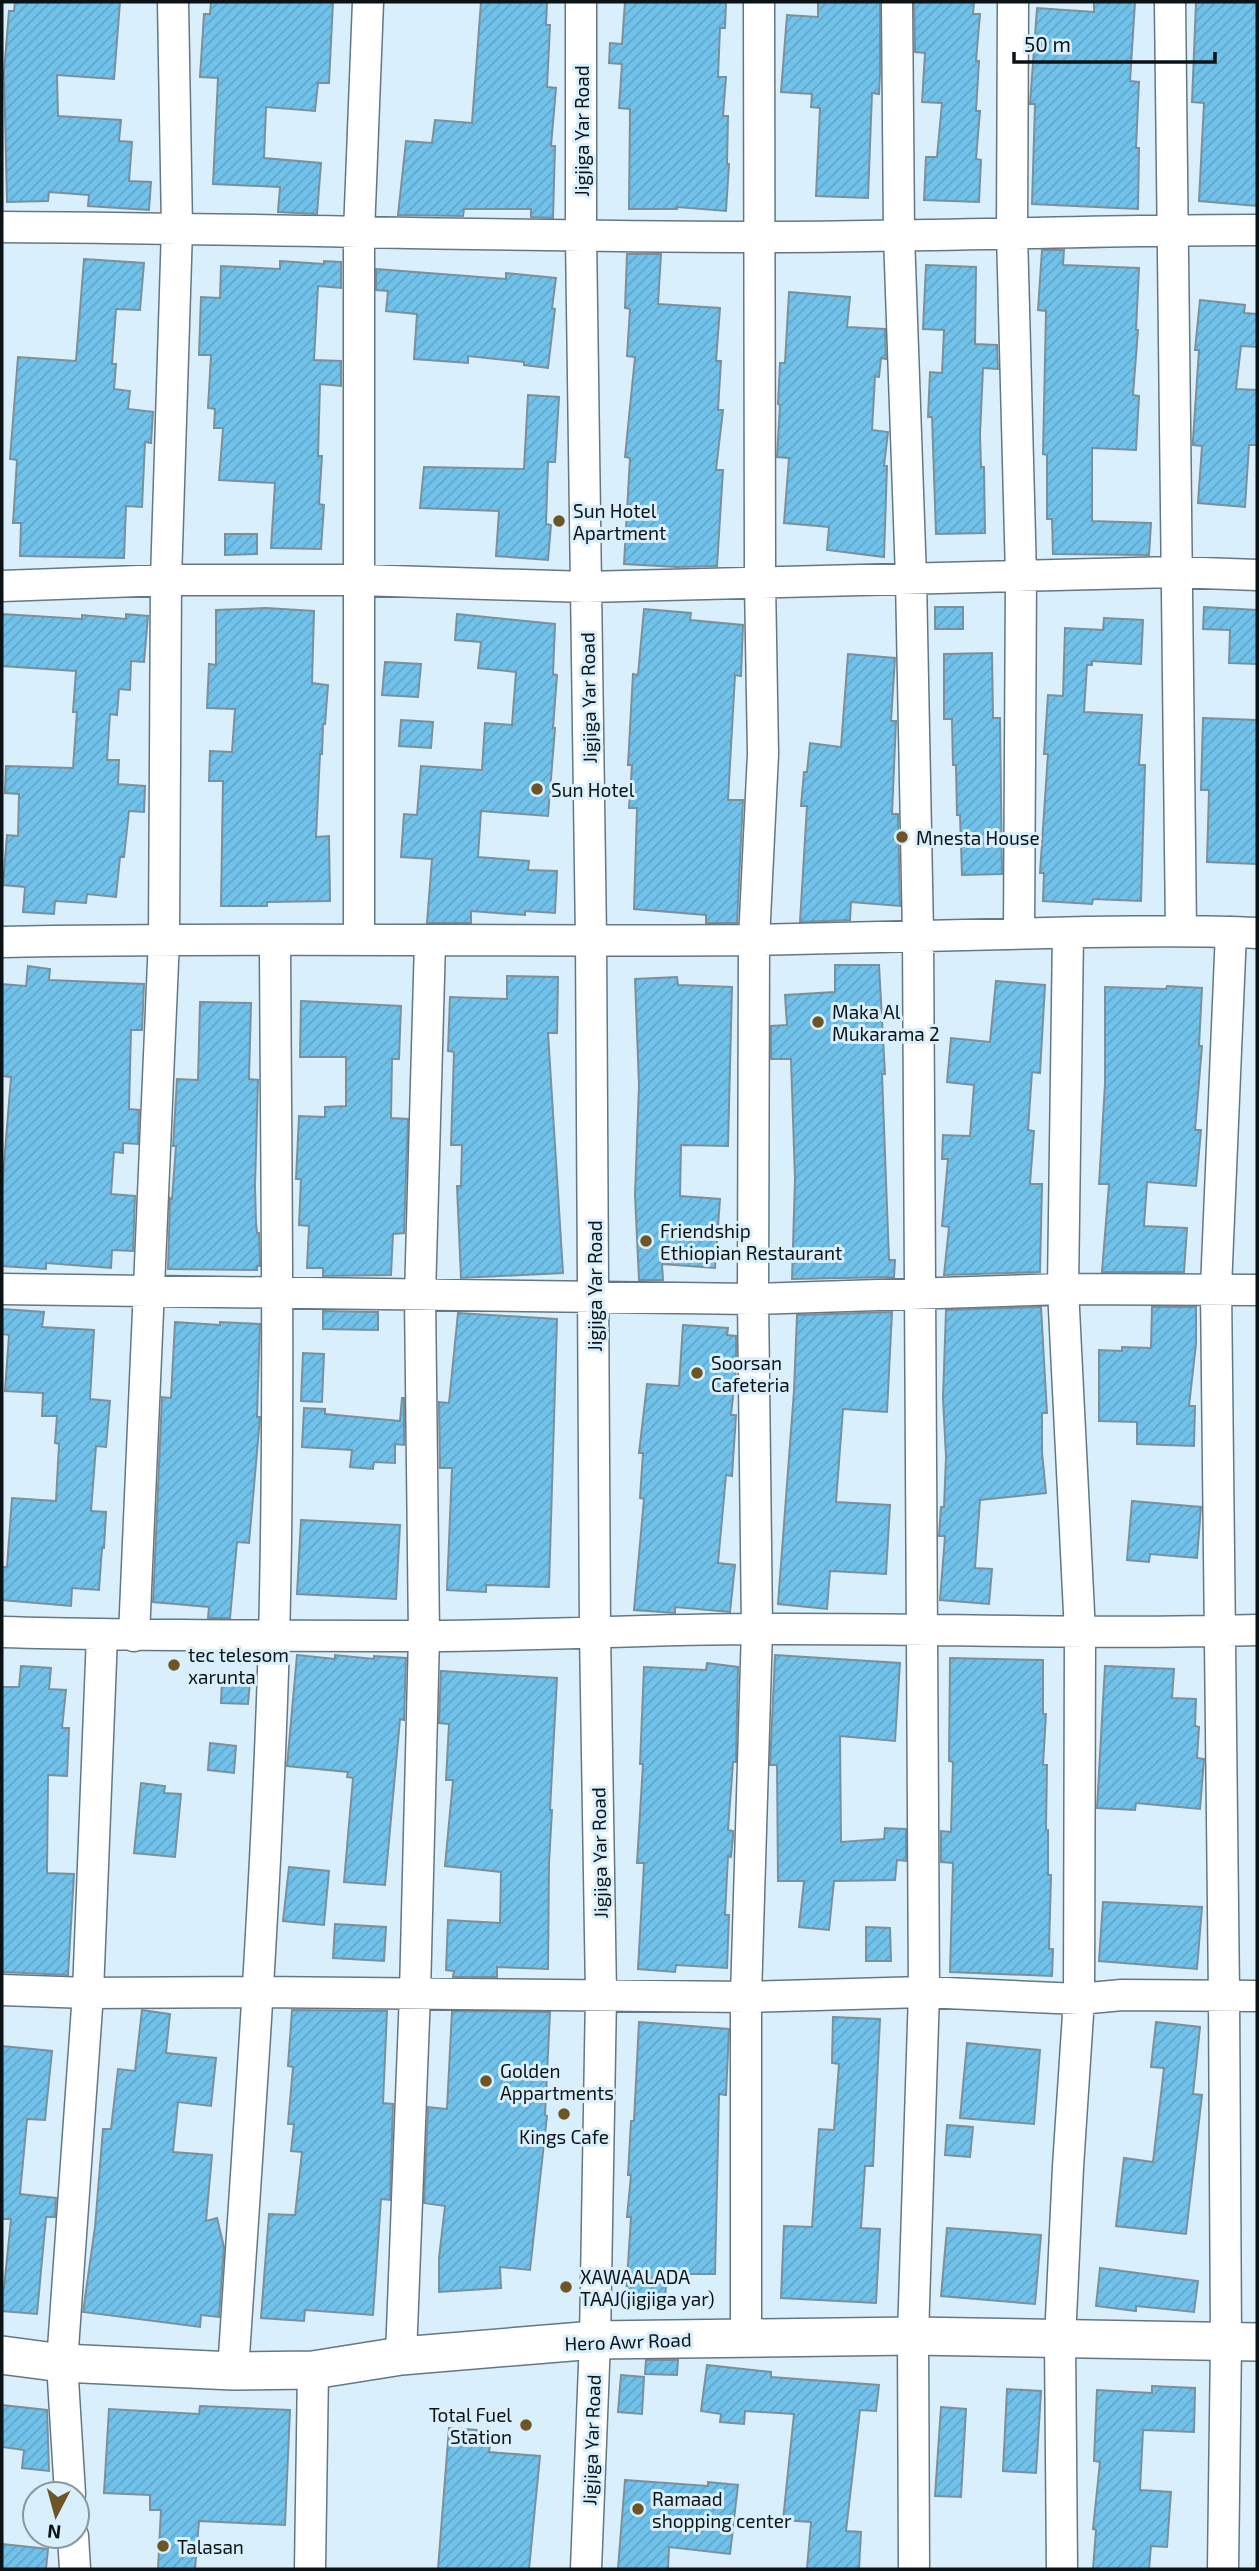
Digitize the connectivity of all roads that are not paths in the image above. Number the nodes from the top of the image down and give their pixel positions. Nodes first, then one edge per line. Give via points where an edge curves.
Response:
1 (173, 2) edge
2 (368, 2) edge
3 (581, 2) edge
4 (759, 2) edge
5 (897, 2) edge
6 (1013, 2) edge
7 (1170, 2) edge
8 (2, 227) edge
9 (177, 228) junction
10 (1174, 230) junction
11 (1257, 230) edge
12 (359, 233) junction
13 (1012, 233) junction
14 (899, 235) junction
15 (580, 236) junction
16 (761, 237) junction
17 (1175, 572) junction
18 (1257, 575) edge
19 (1021, 576) junction
20 (911, 578) junction
21 (166, 580) junction
22 (359, 580) junction
23 (760, 582) junction
24 (2, 586) edge
25 (586, 587) junction
26 (1181, 931) junction
27 (1244, 932) edge
28 (1019, 933) junction
29 (1068, 933) junction
30 (918, 934) junction
31 (164, 939) junction
32 (359, 939) junction
33 (591, 939) junction
34 (754, 940) junction
35 (275, 941) junction
36 (2, 942) edge
37 (430, 942) junction
38 (2, 1289) edge
39 (1063, 1289) junction
40 (1216, 1289) junction
41 (1257, 1290) edge
42 (148, 1292) junction
43 (276, 1293) junction
44 (920, 1295) junction
45 (420, 1296) junction
46 (594, 1296) junction
47 (753, 1299) junction
48 (757, 1629) junction
49 (921, 1630) junction
50 (1257, 1630) edge
51 (1219, 1631) junction
52 (2, 1632) edge
53 (596, 1633) junction
54 (1080, 1633) junction
55 (102, 1635) junction
56 (134, 1636) junction
57 (424, 1636) junction
58 (274, 1638) junction
59 (2, 1990) edge
60 (258, 1992) junction
61 (924, 1992) junction
62 (88, 1993) junction
63 (415, 1993) junction
64 (601, 1994) junction
65 (1224, 1995) junction
66 (1257, 1996) edge
67 (746, 1997) junction
68 (1079, 1999) junction
69 (913, 2336) junction
70 (746, 2338) junction
71 (595, 2340) junction
72 (1060, 2340) junction
73 (1242, 2342) edge
74 (2, 2355) edge
75 (401, 2356) junction
76 (62, 2363) junction
77 (313, 2370) junction
78 (233, 2371) junction
79 (69, 2480) edge
80 (74, 2550) edge
81 (75, 2569) edge
82 (310, 2569) edge
83 (586, 2569) edge
84 (914, 2569) edge
85 (1062, 2569) edge
86 (1223, 2569) edge

1 - 9 street
2 - 12 street
3 - 15 street, Jigjiga Yar Road
4 - 16 street
5 - 14 street
6 - 13 street
7 - 10 street
8 - 9 street
9 - 12 street
9 - 21 street
10 - 11 street
10 - 13 street
10 - 17 street
12 - 15 street
12 - 22 street
13 - 14 street
13 - 19 street
14 - 16 street
14 - 20 street
15 - 16 street
15 - 25 street, Jigjiga Yar Road
16 - 23 street
17 - 18 street
17 - 19 street
17 - 26 street
19 - 20 street
19 - 28 street
20 - 23 street
20 - 30 street
21 - 22 street
21 - 24 street
21 - 31 street
22 - 25 street
22 - 32 street
23 - 25 street
23 - 34 street via 763,754
25 - 33 street, Jigjiga Yar Road
26 - 27 street
26 - 29 street
27 - 40 street
28 - 29 street
28 - 30 street
29 - 39 street
30 - 34 street
30 - 44 street
31 - 35 street
31 - 36 street
31 - 42 street
32 - 35 street
32 - 37 street
33 - 34 street
33 - 37 street
33 - 46 street, Jigjiga Yar Road
34 - 47 street
35 - 43 street
37 - 45 street
38 - 42 street
39 - 40 street
39 - 44 street
39 - 54 street
40 - 41 street
40 - 51 street
42 - 43 street
42 - 56 street
43 - 45 street
43 - 58 street
44 - 47 street
44 - 49 street
45 - 46 street
45 - 57 street
46 - 47 street
46 - 53 street, Jigjiga Yar Road
47 - 48 street
48 - 49 street
48 - 53 street
48 - 67 street
49 - 54 street
49 - 61 street
50 - 51 street
51 - 54 street
51 - 65 street
52 - 55 street
53 - 57 street
53 - 64 street, Jigjiga Yar Road
54 - 68 street
55 - 56 street
55 - 62 street
56 - 58 street
57 - 58 street
57 - 63 street
58 - 60 street
59 - 62 street
60 - 62 street
60 - 63 street
60 - 78 street
61 - 67 street
61 - 68 street
61 - 69 street
62 - 76 street
63 - 64 street
63 - 75 street
64 - 67 street
64 - 71 street, Jigjiga Yar Road
65 - 66 street
65 - 68 street
65 - 73 street
67 - 70 street
68 - 72 street
69 - 70 main road, Hero Awr Road
69 - 72 main road, Hero Awr Road
69 - 84 street
70 - 71 main road, Hero Awr Road
71 - 75 main road, Hero Awr Road
71 - 83 street, Jigjiga Yar Road
72 - 73 main road, Hero Awr Road
72 - 85 street
73 - 86 street
74 - 76 main road, Hero Awr Road
75 - 77 main road, Hero Awr Road
76 - 78 main road, Hero Awr Road
76 - 79 street
77 - 78 main road, Hero Awr Road
77 - 82 street
80 - 81 street

